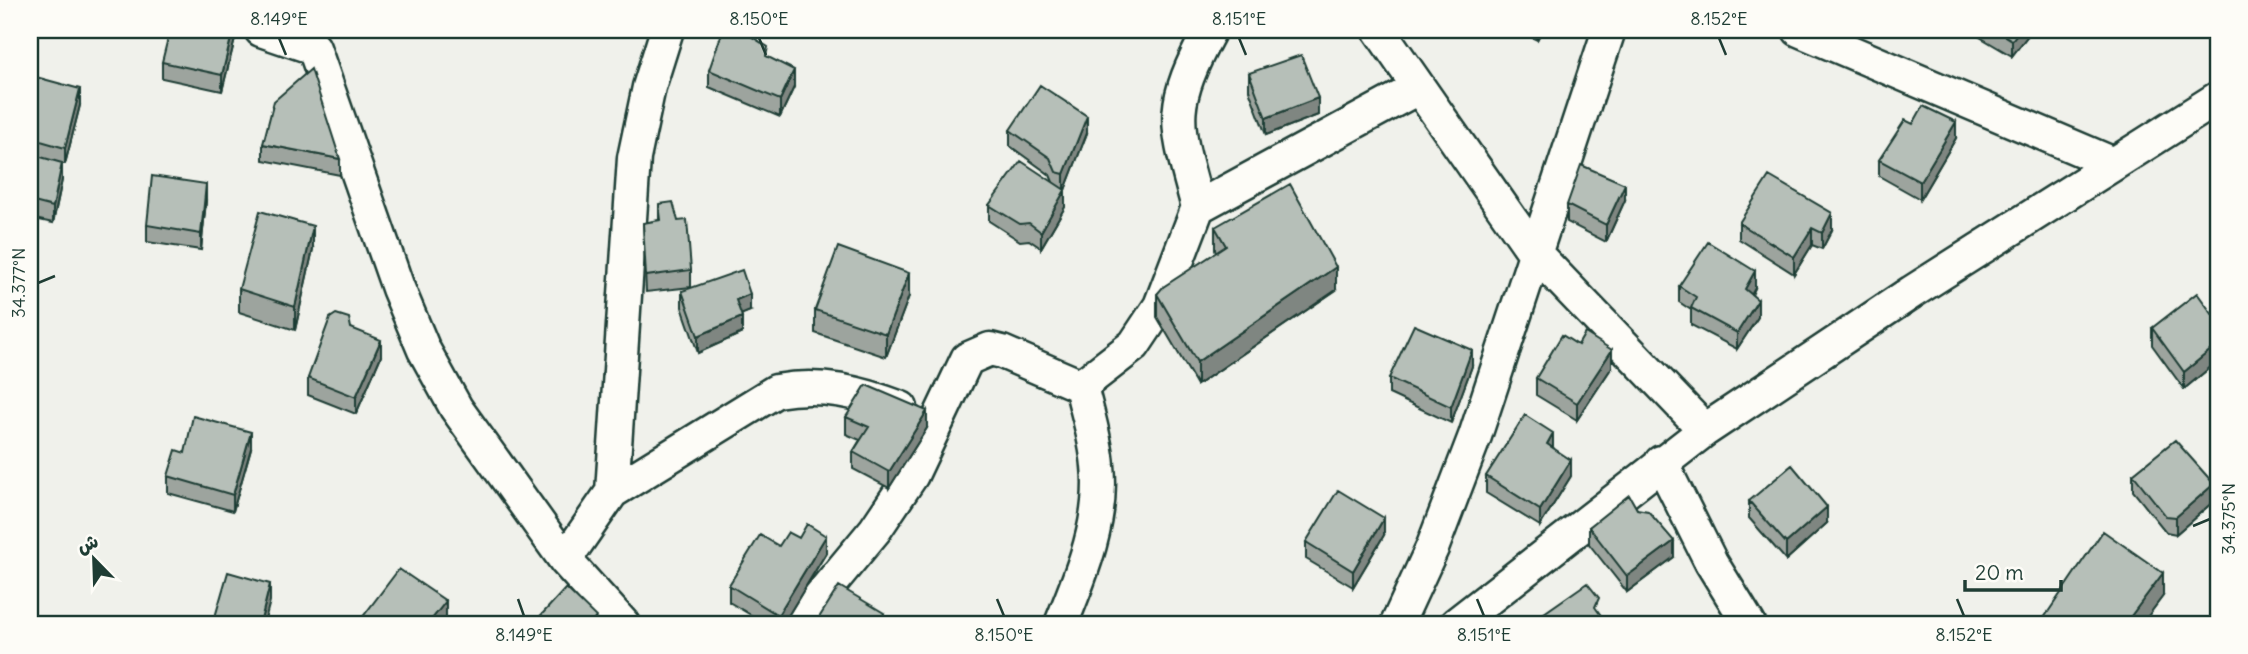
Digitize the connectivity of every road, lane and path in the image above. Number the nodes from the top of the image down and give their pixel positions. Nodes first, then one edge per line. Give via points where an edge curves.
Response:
1 (261, 30) edge
2 (667, 30) edge
3 (1210, 30) edge
4 (1379, 30) edge
5 (1609, 30) edge
6 (1800, 30) edge
7 (311, 39) edge
8 (1418, 88) junction
9 (2218, 98) edge
10 (2114, 164) junction
11 (1198, 207) junction
12 (1534, 251) junction
13 (1082, 386) junction
14 (938, 422) junction
15 (1705, 430) junction
16 (1661, 462) junction
17 (612, 492) junction
18 (565, 560) junction
19 (1464, 622) edge
20 (622, 624) edge
21 (797, 624) edge
22 (1061, 624) edge
23 (1396, 624) edge
24 (1749, 624) edge

1 - 7 street
2 - 17 street via 634,158
3 - 11 street via 1189,69 1177,116
4 - 8 street
5 - 12 street
6 - 10 street
7 - 18 street via 398,288 424,349 456,408
8 - 11 street
8 - 12 street
9 - 10 street
10 - 15 street
11 - 13 street via 1160,306 1134,345
12 - 15 street
12 - 23 street via 1475,436 1433,546
13 - 14 street via 989,349 967,359
13 - 22 street via 1099,467 1096,517 1084,567
14 - 17 street via 870,396 833,388 802,386 776,391
14 - 21 street via 912,475 875,530
15 - 16 street
16 - 19 street
16 - 24 street via 1711,562
17 - 18 street
18 - 20 street

